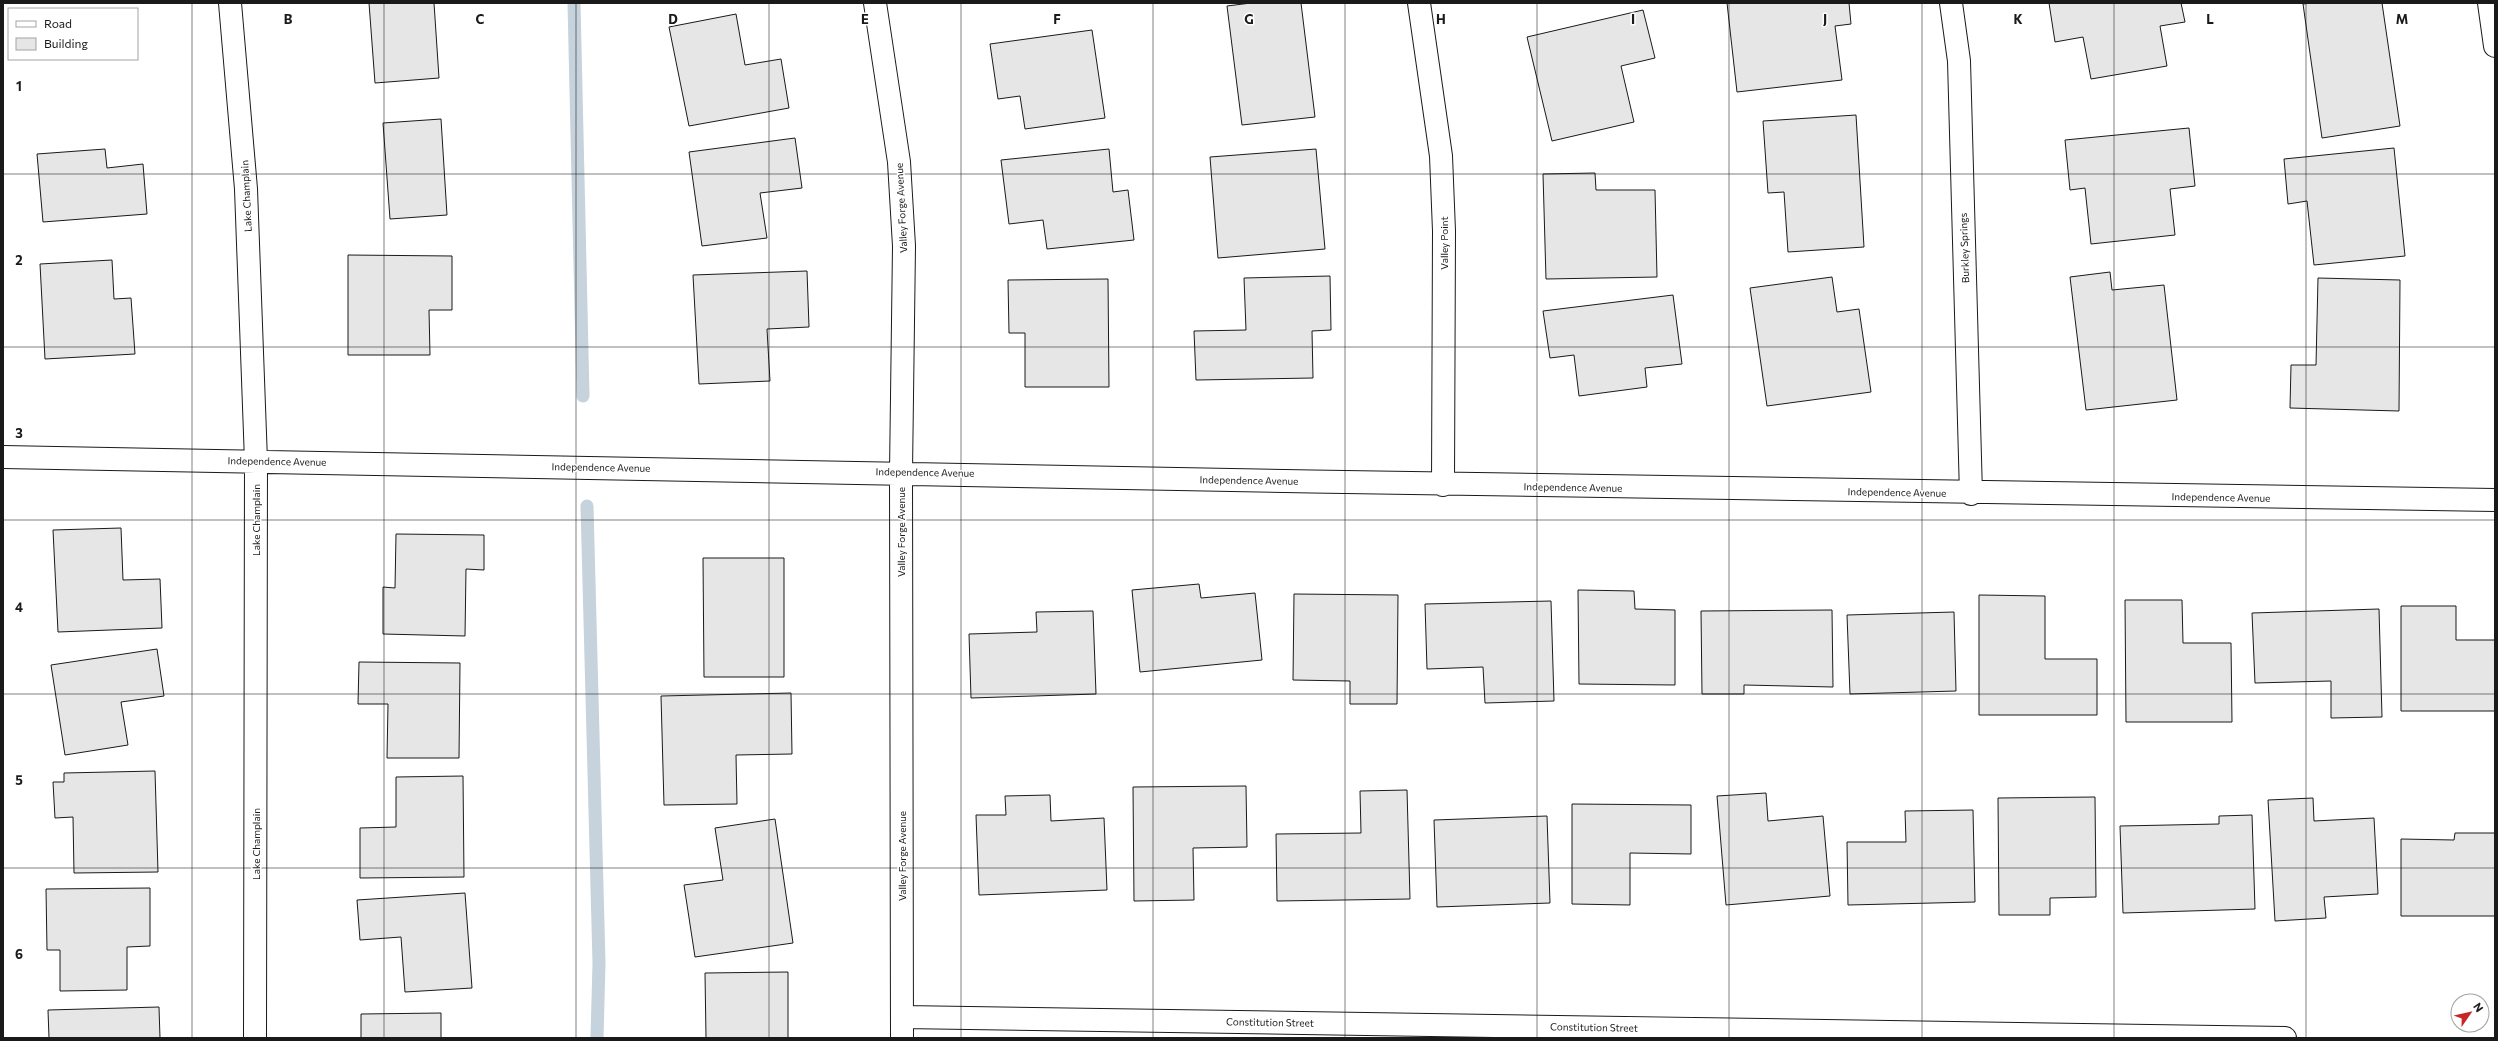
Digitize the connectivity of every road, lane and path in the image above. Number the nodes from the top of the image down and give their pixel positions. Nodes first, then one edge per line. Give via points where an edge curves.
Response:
1 (230, 3) edge
2 (875, 3) edge
3 (1419, 3) edge
4 (1951, 3) edge
5 (2489, 3) edge
6 (2495, 46) edge
7 (3, 457) edge
8 (256, 461) junction
9 (901, 472) junction
10 (1443, 485) junction
11 (1971, 494) junction
12 (2495, 500) edge
13 (903, 1017) junction
14 (255, 1038) edge
15 (902, 1038) edge
16 (2285, 1038) edge

1 - 8 street, Lake Champlain via 246,189
2 - 9 street, Valley Forge Avenue via 898,162 904,246
3 - 10 street, Valley Point via 1441,156 1444,231
4 - 11 street, Burkley Springs via 1959,60
5 - 6 street
7 - 8 street, Independence Avenue
8 - 9 street, Independence Avenue
8 - 14 street, Lake Champlain
9 - 10 street, Independence Avenue
9 - 13 street, Valley Forge Avenue
10 - 11 street, Independence Avenue
11 - 12 street, Independence Avenue
13 - 15 street, Valley Forge Avenue
13 - 16 street, Constitution Street

